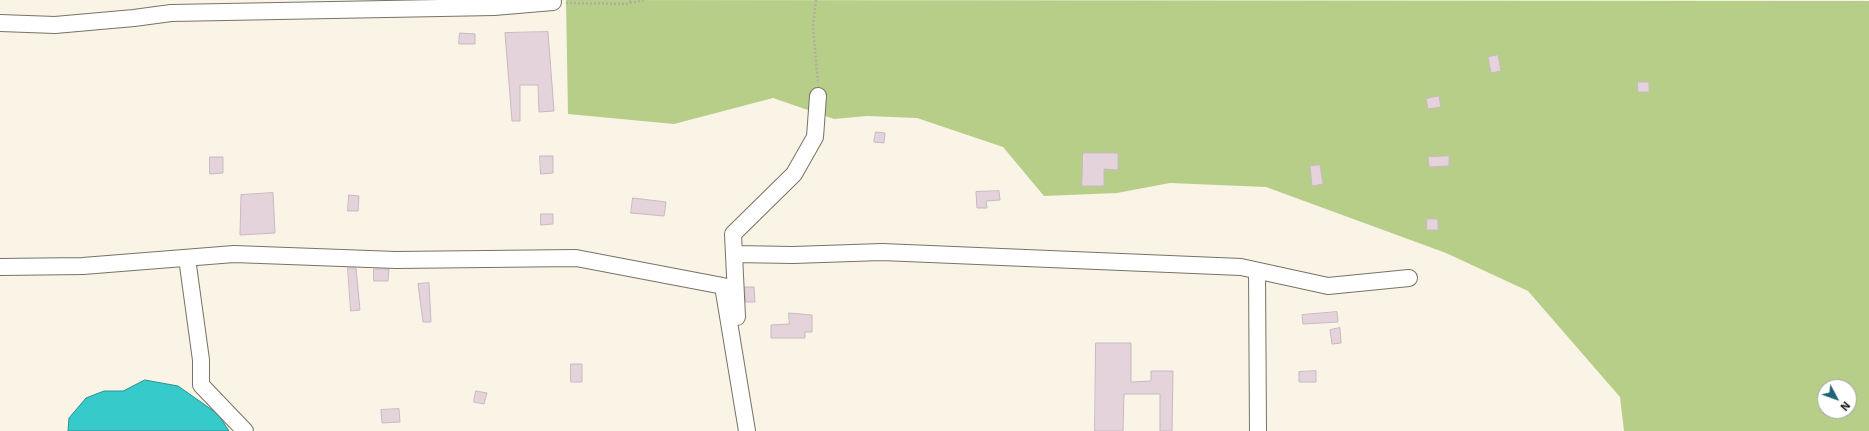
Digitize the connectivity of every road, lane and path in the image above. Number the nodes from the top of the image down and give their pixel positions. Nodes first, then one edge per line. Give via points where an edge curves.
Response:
1 (632, 0) edge
2 (644, 0) edge
3 (816, 0) edge
4 (553, 2) joint
5 (627, 4) junction
6 (0, 23) edge
7 (818, 96) joint
8 (734, 254) junction
9 (187, 258) junction
10 (0, 267) edge
11 (1257, 271) junction
12 (1409, 278) dead end
13 (246, 431) edge
14 (743, 431) edge
15 (747, 431) edge
16 (1258, 431) edge

1 - 5 path
2 - 5 path
3 - 7 path via 813,27
4 - 5 path
4 - 6 street via 494,7 171,13 55,25
7 - 8 street via 815,137 794,174 733,234
8 - 11 street via 882,252 1241,267
8 - 14 street
9 - 10 street via 83,266
9 - 13 street via 201,360 201,385
9 - 15 street via 234,254 396,260 576,258 723,286
11 - 12 street via 1328,286
11 - 16 street

